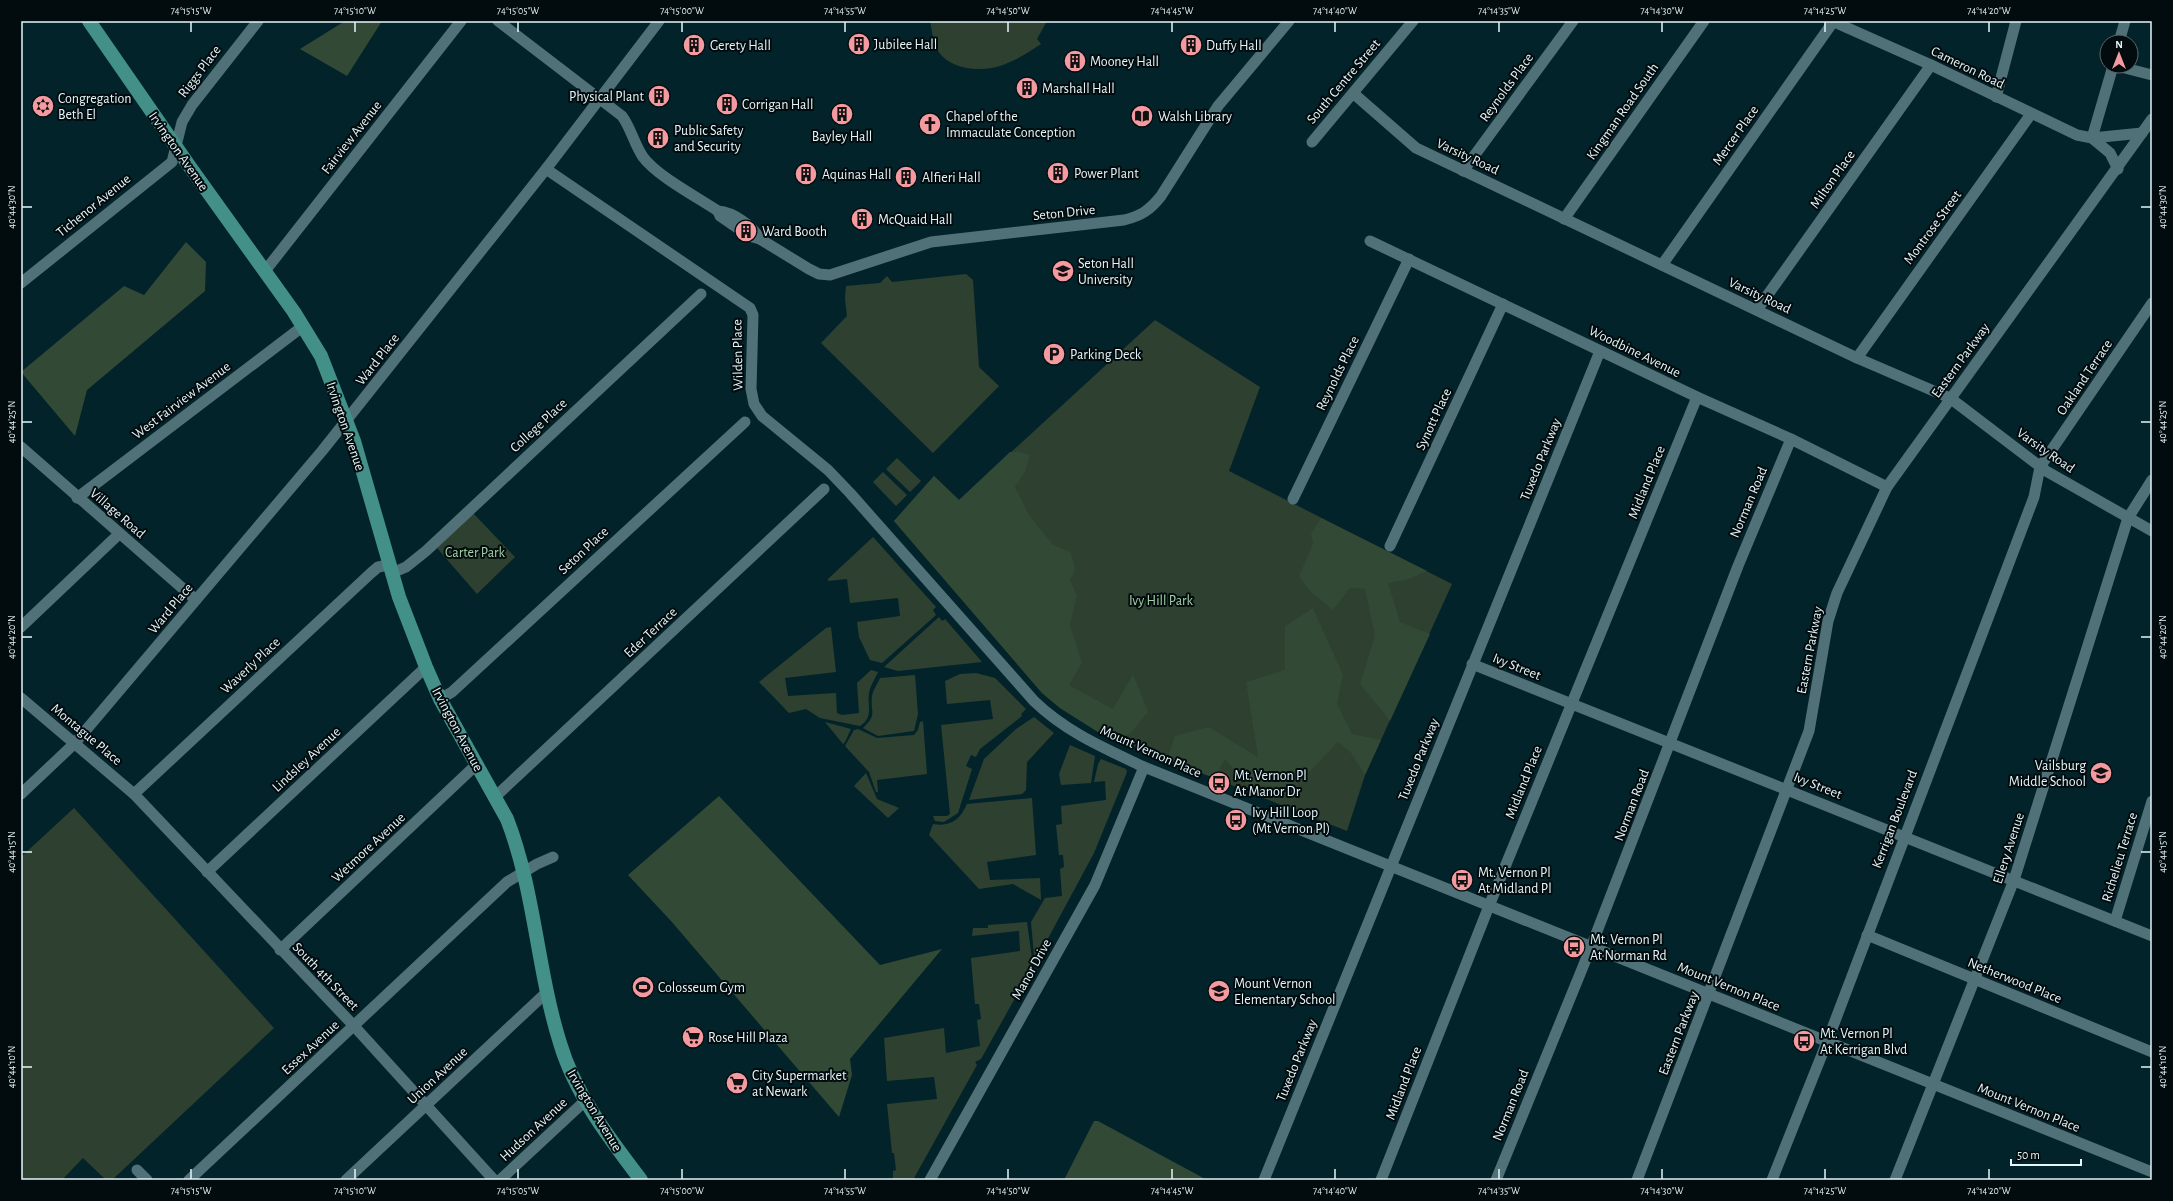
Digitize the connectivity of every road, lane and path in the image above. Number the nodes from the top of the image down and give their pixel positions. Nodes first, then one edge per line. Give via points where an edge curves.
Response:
1 (90, 21) edge
2 (258, 21) edge
3 (461, 21) edge
4 (498, 21) edge
5 (660, 21) edge
6 (1289, 21) edge
7 (1413, 21) edge
8 (1573, 21) edge
9 (1704, 21) edge
10 (1833, 21) edge
11 (2016, 21) edge
12 (2125, 21) edge
13 (2121, 34) edge
14 (1932, 65) junction
15 (2139, 72) edge
16 (2111, 74) edge
17 (2152, 76) edge
18 (1353, 93) junction
19 (1996, 97) junction
20 (600, 98) junction
21 (2031, 114) junction
22 (2152, 119) edge
23 (2142, 133) junction
24 (2092, 138) junction
25 (1312, 142) dead end
26 (177, 146) junction
27 (546, 169) junction
28 (2118, 169) junction
29 (1463, 171) junction
30 (1564, 219) junction
31 (1370, 241) dead end
32 (1409, 259) junction
33 (1662, 265) junction
34 (265, 271) junction
35 (21, 283) edge
36 (701, 294) dead end
37 (1503, 304) junction
38 (2152, 304) edge
39 (1757, 310) junction
40 (302, 327) junction
41 (1600, 351) junction
42 (1856, 358) junction
43 (1697, 397) junction
44 (1950, 398) junction
45 (347, 421) junction
46 (745, 422) dead end
47 (1791, 439) junction
48 (21, 447) edge
49 (2040, 467) junction
50 (2152, 480) edge
51 (1887, 487) junction
52 (824, 489) dead end
53 (77, 498) junction
54 (1293, 499) dead end
55 (2128, 518) junction
56 (2152, 531) edge
57 (119, 534) junction
58 (1390, 546) dead end
59 (391, 569) junction
60 (924, 578) joint
61 (196, 600) junction
62 (21, 628) edge
63 (1472, 664) junction
64 (426, 667) junction
65 (21, 698) edge
66 (440, 699) junction
67 (1572, 704) junction
68 (75, 743) junction
69 (1671, 743) junction
70 (476, 765) junction
71 (1144, 767) junction
72 (1788, 789) junction
73 (21, 794) edge
74 (134, 794) junction
75 (496, 797) junction
76 (2152, 801) edge
77 (1904, 835) junction
78 (553, 858) dead end
79 (1390, 866) junction
80 (207, 872) junction
81 (522, 872) junction
82 (2014, 880) junction
83 (1489, 906) junction
84 (2115, 921) junction
85 (1867, 935) junction
86 (2152, 936) edge
87 (1591, 947) junction
88 (280, 950) junction
89 (1975, 980) junction
90 (548, 992) junction
91 (1709, 994) junction
92 (354, 1026) junction
93 (1827, 1042) junction
94 (2152, 1052) edge
95 (1933, 1084) junction
96 (586, 1100) junction
97 (426, 1106) junction
98 (137, 1170) dead end
99 (2152, 1172) edge
100 (147, 1180) edge
101 (189, 1180) edge
102 (346, 1180) edge
103 (494, 1180) edge
104 (500, 1180) edge
105 (641, 1180) edge
106 (930, 1180) edge
107 (1264, 1180) edge
108 (1381, 1180) edge
109 (1496, 1180) edge
110 (1637, 1180) edge
111 (1772, 1180) edge
112 (1895, 1180) edge

1 - 26 main road, Irvington Avenue
2 - 26 street, Riggs Place via 192,105 182,122
3 - 34 street, Fairview Avenue
4 - 20 street, Seton Drive
5 - 20 street, Ward Place
6 - 20 street, Seton Drive via 1218,106 1161,196 1152,208 1140,216 931,242 830,275 809,270 760,239 749,236 720,216 718,211 654,168 640,152 622,116
7 - 18 street, South Centre Street
8 - 29 street, Reynolds Place
9 - 30 street, Kingman Road South
10 - 14 street, Cameron Road
10 - 33 street, Mercer Place
11 - 19 street
12 - 13 street
14 - 19 street, Cameron Road
14 - 39 street, Milton Place
15 - 17 street
16 - 24 street
18 - 25 street, South Centre Street
18 - 29 street, Varsity Road via 1416,148
19 - 21 street, Cameron Road
20 - 27 street, Ward Place
21 - 24 street, Cameron Road via 2077,135
21 - 42 street, Montrose Street
22 - 23 street, Eastern Parkway
23 - 24 street, Cameron Road
23 - 28 street, Eastern Parkway
24 - 28 street, Cameron Road via 2110,153
26 - 34 main road, Irvington Avenue
26 - 35 street, Tichenor Avenue via 172,162
27 - 45 street, Ward Place
27 - 60 street, Wilden Place via 750,308 753,315 751,389 754,404 762,416 828,470
28 - 44 street, Eastern Parkway
29 - 30 street, Varsity Road
30 - 33 street, Varsity Road
31 - 32 street, Woodbine Avenue
32 - 37 street, Woodbine Avenue
32 - 54 street, Reynolds Place
33 - 39 street, Varsity Road
34 - 40 main road, Irvington Avenue
36 - 59 street, College Place via 426,551 406,567
37 - 41 street, Woodbine Avenue
37 - 58 street, Synott Place
38 - 49 street, Oakland Terrace
39 - 42 street, Varsity Road
40 - 45 main road, Irvington Avenue via 321,356
40 - 53 street, West Fairview Avenue
41 - 43 street, Woodbine Avenue
41 - 63 street, Tuxedo Parkway
42 - 44 street, Varsity Road
43 - 47 street, Woodbine Avenue
43 - 67 street, Midland Place
44 - 49 street, Varsity Road
44 - 51 street, Eastern Parkway
45 - 59 main road, Irvington Avenue
45 - 61 street, Ward Place
46 - 66 street, Seton Place via 452,692
47 - 51 street, Woodbine Avenue
47 - 69 street, Norman Road via 1738,566
48 - 53 street, Village Road
49 - 55 street, Varsity Road
49 - 77 street, Kerrigan Boulevard via 2034,497
50 - 55 street, Ellery Avenue
51 - 72 street, Eastern Parkway via 1837,593 1828,621 1809,731
52 - 75 street, Eder Terrace
53 - 57 street, Village Road
55 - 56 street, Varsity Road
55 - 82 street, Ellery Avenue
57 - 61 street, Village Road
57 - 62 street
59 - 64 main road, Irvington Avenue
59 - 74 street, Waverly Place via 378,567 371,573
60 - 71 street, Mount Vernon Place via 1048,715 1076,735
61 - 68 street, Ward Place
63 - 67 street, Ivy Street
63 - 79 street, Tuxedo Parkway
64 - 66 main road, Irvington Avenue
64 - 80 street, Lindsley Avenue
65 - 68 street, Montague Place
66 - 70 main road, Irvington Avenue
67 - 69 street, Ivy Street
67 - 83 street, Midland Place
68 - 73 street, Ward Place
68 - 74 street, Montague Place
69 - 72 street, Ivy Street
69 - 87 street, Norman Road
70 - 75 main road, Irvington Avenue
70 - 88 street, Wetmore Avenue
71 - 79 street, Mount Vernon Place
71 - 106 street, Manor Drive via 1095,885
72 - 77 street, Ivy Street
72 - 91 street, Eastern Parkway
74 - 80 street, South 4th Street
75 - 81 main road, Irvington Avenue via 514,837
76 - 84 street, Richelieu Terrace
77 - 82 street, Ivy Street
77 - 85 street, Kerrigan Boulevard
78 - 81 street
79 - 83 street, Mount Vernon Place
79 - 107 street, Tuxedo Parkway
80 - 88 street, South 4th Street
81 - 90 main road, Irvington Avenue
81 - 92 street, Essex Avenue via 507,882
82 - 84 street, Ivy Street
82 - 89 street, Ellery Avenue
83 - 87 street, Mount Vernon Place
83 - 108 street, Midland Place
84 - 86 street, Ivy Street
85 - 89 street, Netherwood Place
85 - 93 street, Kerrigan Boulevard
87 - 91 street, Mount Vernon Place
87 - 109 street, Norman Road
88 - 92 street, South 4th Street
89 - 94 street, Netherwood Place
89 - 95 street, Ellery Avenue
90 - 96 main road, Irvington Avenue via 562,1048
90 - 97 street, Union Avenue
91 - 93 street, Mount Vernon Place
91 - 110 street, Eastern Parkway
92 - 97 street, South 4th Street
92 - 101 street, Essex Avenue
93 - 95 street, Mount Vernon Place
93 - 111 street, Kerrigan Boulevard
95 - 99 street, Mount Vernon Place
95 - 112 street, Ellery Avenue
96 - 104 street, Hudson Avenue
96 - 105 main road, Irvington Avenue
97 - 102 street, Union Avenue
97 - 103 street, South 4th Street
98 - 100 street

